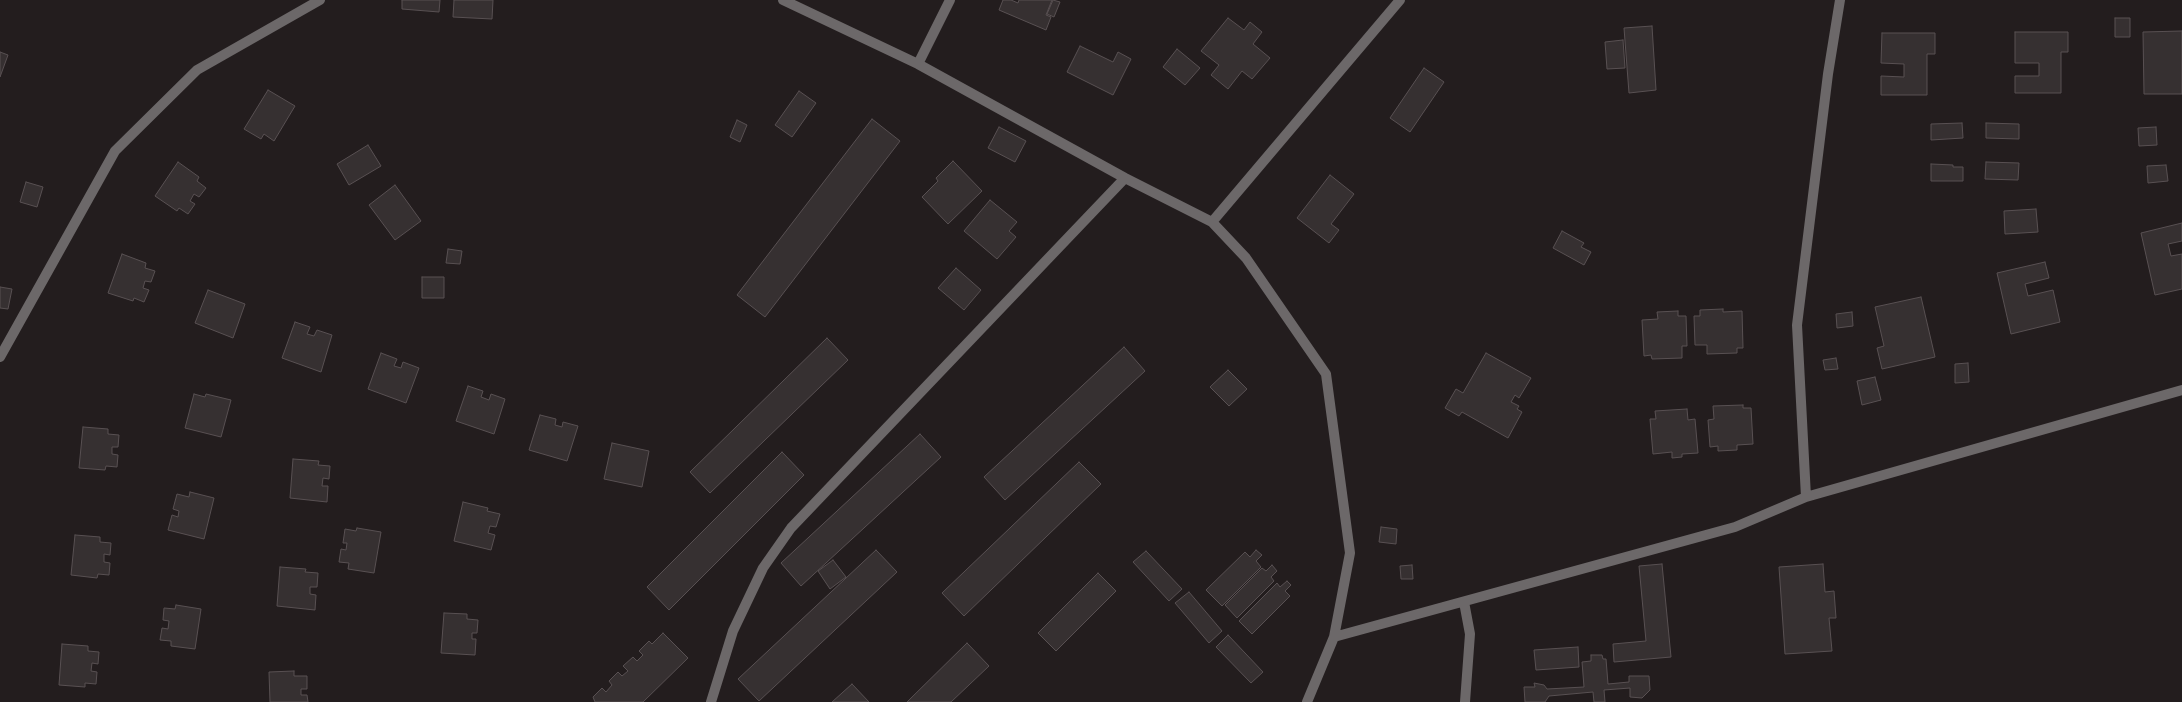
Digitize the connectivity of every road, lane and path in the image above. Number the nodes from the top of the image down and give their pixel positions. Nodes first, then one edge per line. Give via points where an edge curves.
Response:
1 (320, 0) edge
2 (783, 0) edge
3 (950, 0) edge
4 (1400, 0) edge
5 (1840, 0) edge
6 (918, 64) junction
7 (1125, 178) junction
8 (1212, 222) junction
9 (0, 357) edge
10 (2182, 390) edge
11 (1806, 497) junction
12 (1464, 602) junction
13 (1334, 637) junction
14 (711, 702) edge
15 (1307, 702) edge
16 (1464, 702) edge

1 - 9 lane via 197,70 115,151
2 - 6 lane
3 - 6 lane
4 - 8 lane
5 - 11 lane via 1797,325
6 - 7 lane
7 - 8 lane
7 - 14 lane via 791,528 763,568 733,631
8 - 13 lane via 1246,258 1326,374 1350,553
10 - 11 lane
11 - 12 lane via 1735,527
12 - 13 lane
12 - 16 lane via 1470,634
13 - 15 lane

